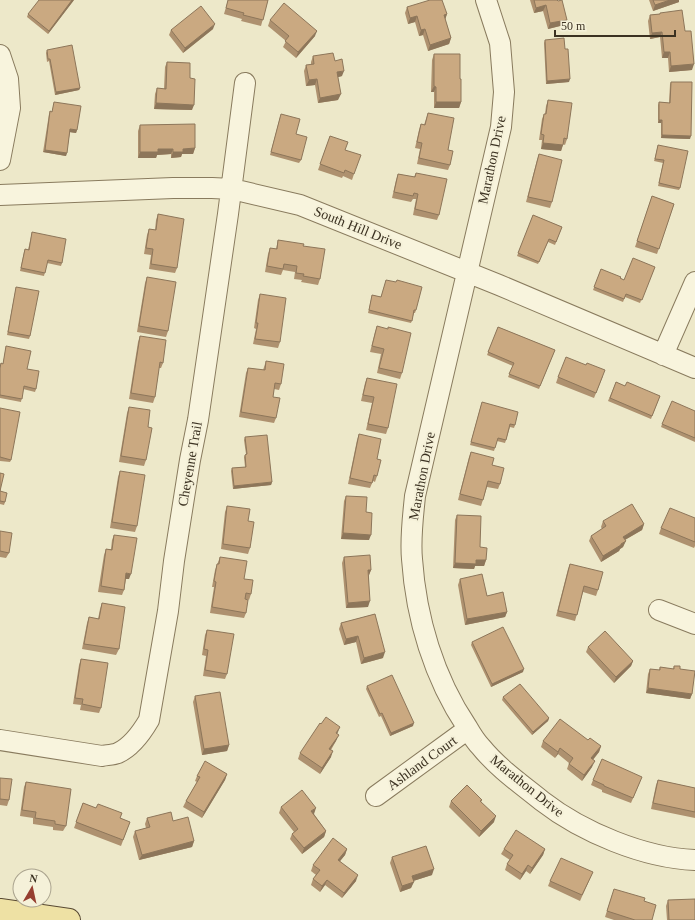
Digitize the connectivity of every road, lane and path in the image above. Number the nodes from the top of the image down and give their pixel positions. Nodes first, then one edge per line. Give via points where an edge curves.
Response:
1 (486, 0) edge
2 (0, 55) edge
3 (245, 83) dead end
4 (0, 160) edge
5 (232, 189) junction
6 (0, 194) edge
7 (468, 272) junction
8 (695, 282) edge
9 (663, 355) junction
10 (695, 368) edge
11 (659, 610) dead end
12 (695, 624) edge
13 (468, 729) junction
14 (0, 740) edge
15 (376, 796) dead end
16 (695, 860) edge
17 (0, 910) edge
18 (69, 920) edge

1 - 7 street, Marathon Drive via 500,43 504,92 501,127
2 - 4 street via 8,80 10,108
3 - 5 street, Cheyenne Trail
5 - 6 street, South Hill Drive via 173,188
5 - 7 street, South Hill Drive via 300,205
5 - 14 street, Cheyenne Trail via 198,420 149,720 139,735 123,749 102,756
7 - 9 street, South Hill Drive
7 - 13 street, Marathon Drive via 415,496 412,558 418,610 428,645 444,686
8 - 9 street
9 - 10 street, South Hill Drive
11 - 12 street
13 - 15 street, Ashland Court
13 - 16 street, Marathon Drive via 480,747 512,778 568,819 619,843 653,854
17 - 18 main road

